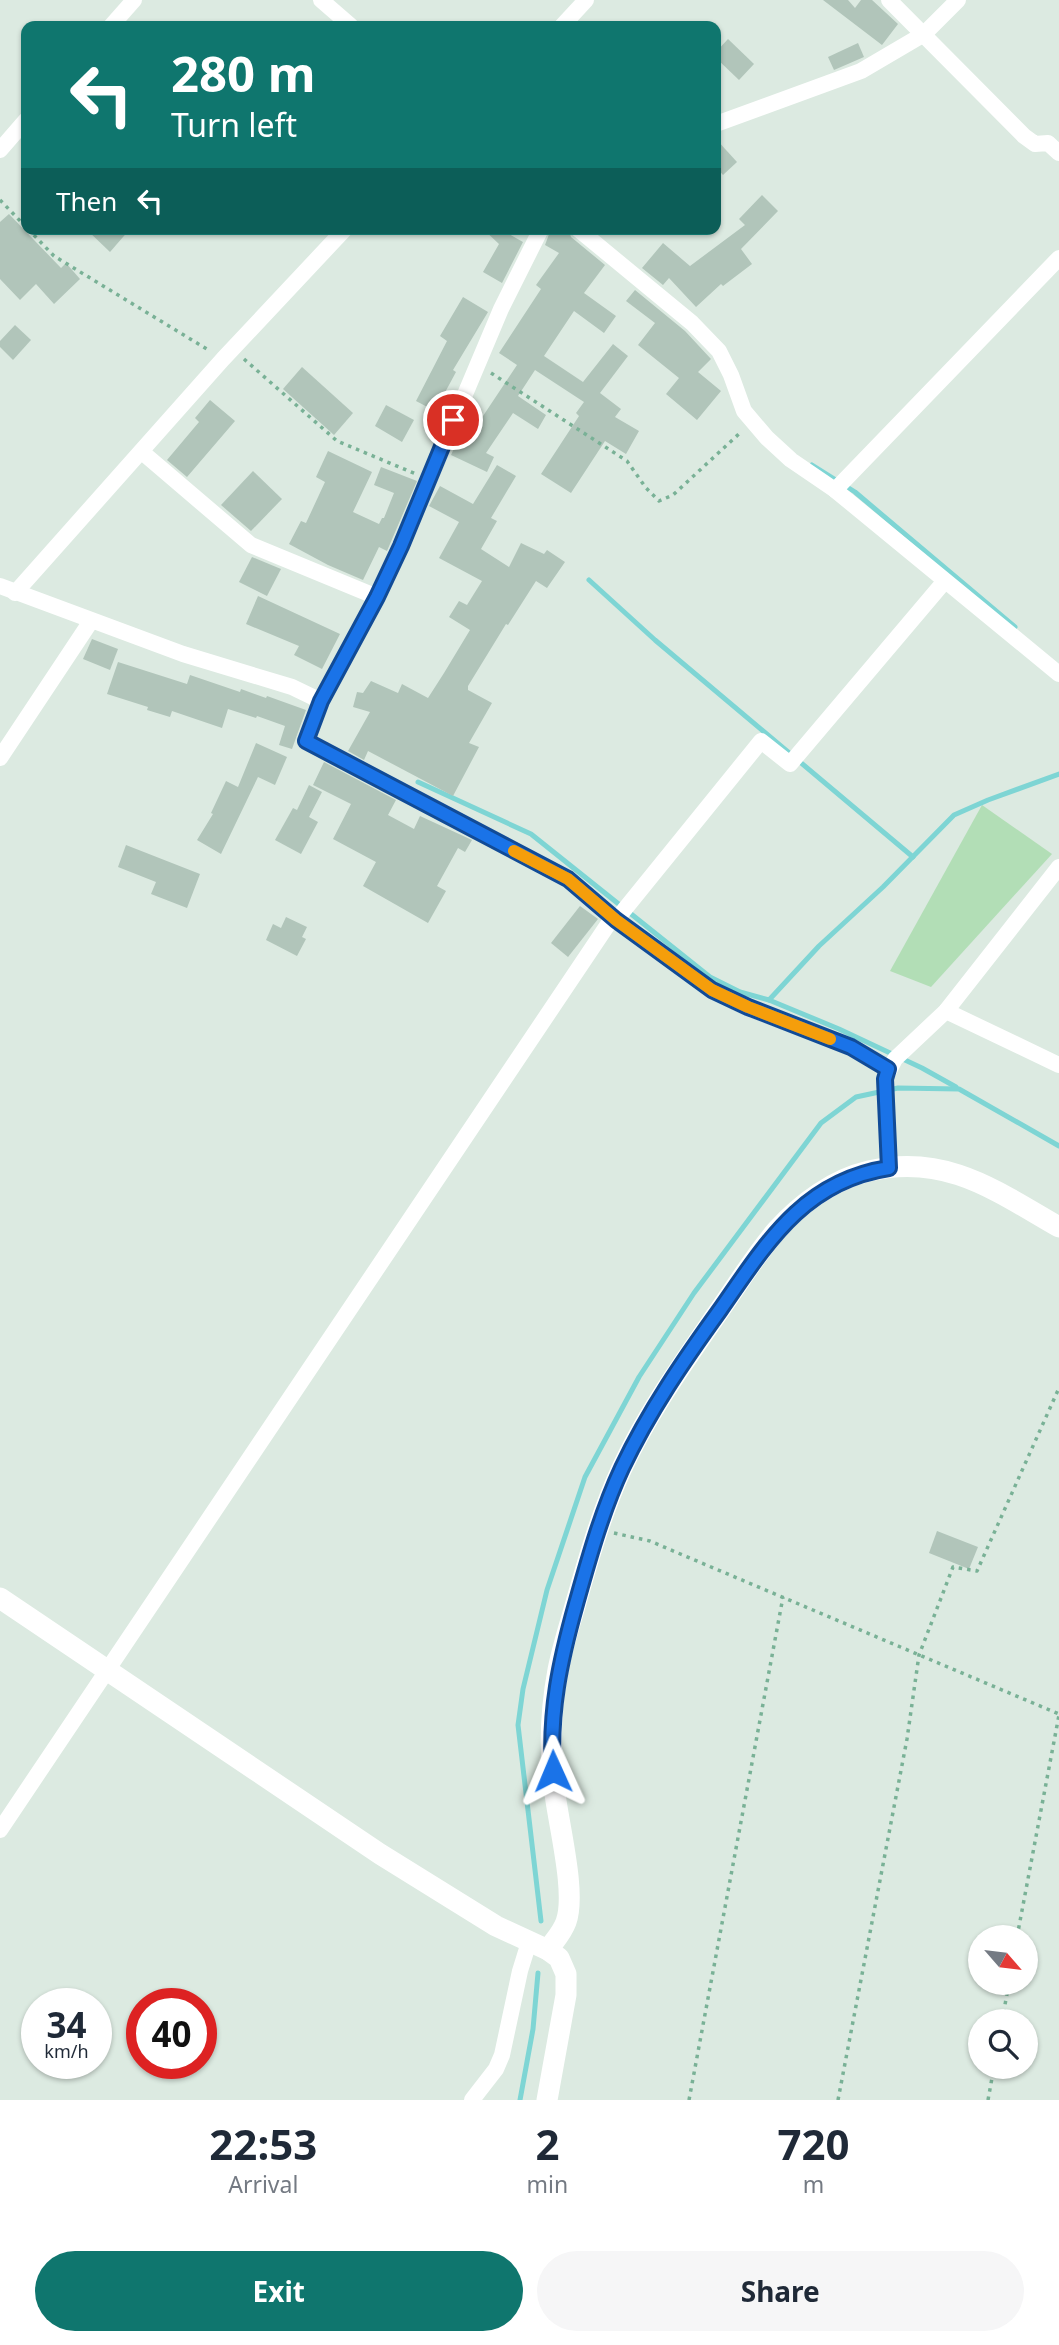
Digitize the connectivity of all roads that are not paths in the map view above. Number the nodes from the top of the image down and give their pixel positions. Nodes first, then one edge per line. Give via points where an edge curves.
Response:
1 (134, 0) edge
2 (321, 0) edge
3 (586, 0) edge
4 (888, 0) edge
5 (958, 0) edge
6 (115, 21) edge
7 (345, 21) edge
8 (567, 21) edge
9 (924, 34) junction
10 (721, 122) edge
11 (21, 126) edge
12 (1057, 148) edge
13 (0, 150) edge
14 (339, 235) edge
15 (538, 235) edge
16 (585, 235) edge
17 (1059, 258) edge
18 (142, 452) junction
19 (835, 490) junction
20 (944, 582) junction
21 (7, 590) edge
22 (377, 597) junction
23 (91, 621) junction
24 (1059, 674) edge
25 (321, 701) junction
26 (0, 758) edge
27 (1059, 867) edge
28 (615, 919) junction
29 (946, 1012) junction
30 (1059, 1065) edge
31 (888, 1069) junction
32 (889, 1168) junction
33 (1059, 1227) edge
34 (0, 1598) edge
35 (109, 1669) junction
36 (0, 1830) edge
37 (539, 1946) junction
38 (472, 2100) edge
39 (547, 2100) edge

1 - 6 street
2 - 7 street
3 - 8 street
4 - 9 street
5 - 9 street
9 - 10 street via 861,71
9 - 12 street via 1024,136 1035,144
11 - 13 street
14 - 18 street
15 - 22 street via 501,309
16 - 19 street via 692,323 719,351 744,411 766,438
17 - 19 street
18 - 21 street
18 - 22 street via 251,545
19 - 20 street
20 - 24 street
20 - 28 street via 790,764 761,741
21 - 23 street
22 - 25 street
23 - 25 street via 292,687
23 - 26 street
25 - 28 street via 306,741 568,879
27 - 29 street
28 - 31 street via 712,990 851,1047
28 - 35 street
29 - 30 street
29 - 31 street
31 - 32 street
32 - 33 street via 910,1166 956,1173
32 - 37 street via 835,1184 778,1228 668,1384 622,1468 598,1530 558,1670 552,1723 554,1787 569,1911 562,1930
34 - 35 street
35 - 36 street
35 - 37 street via 380,1854 496,1926
37 - 38 street via 520,1971 496,2069
37 - 39 street via 559,1958 566,1974

